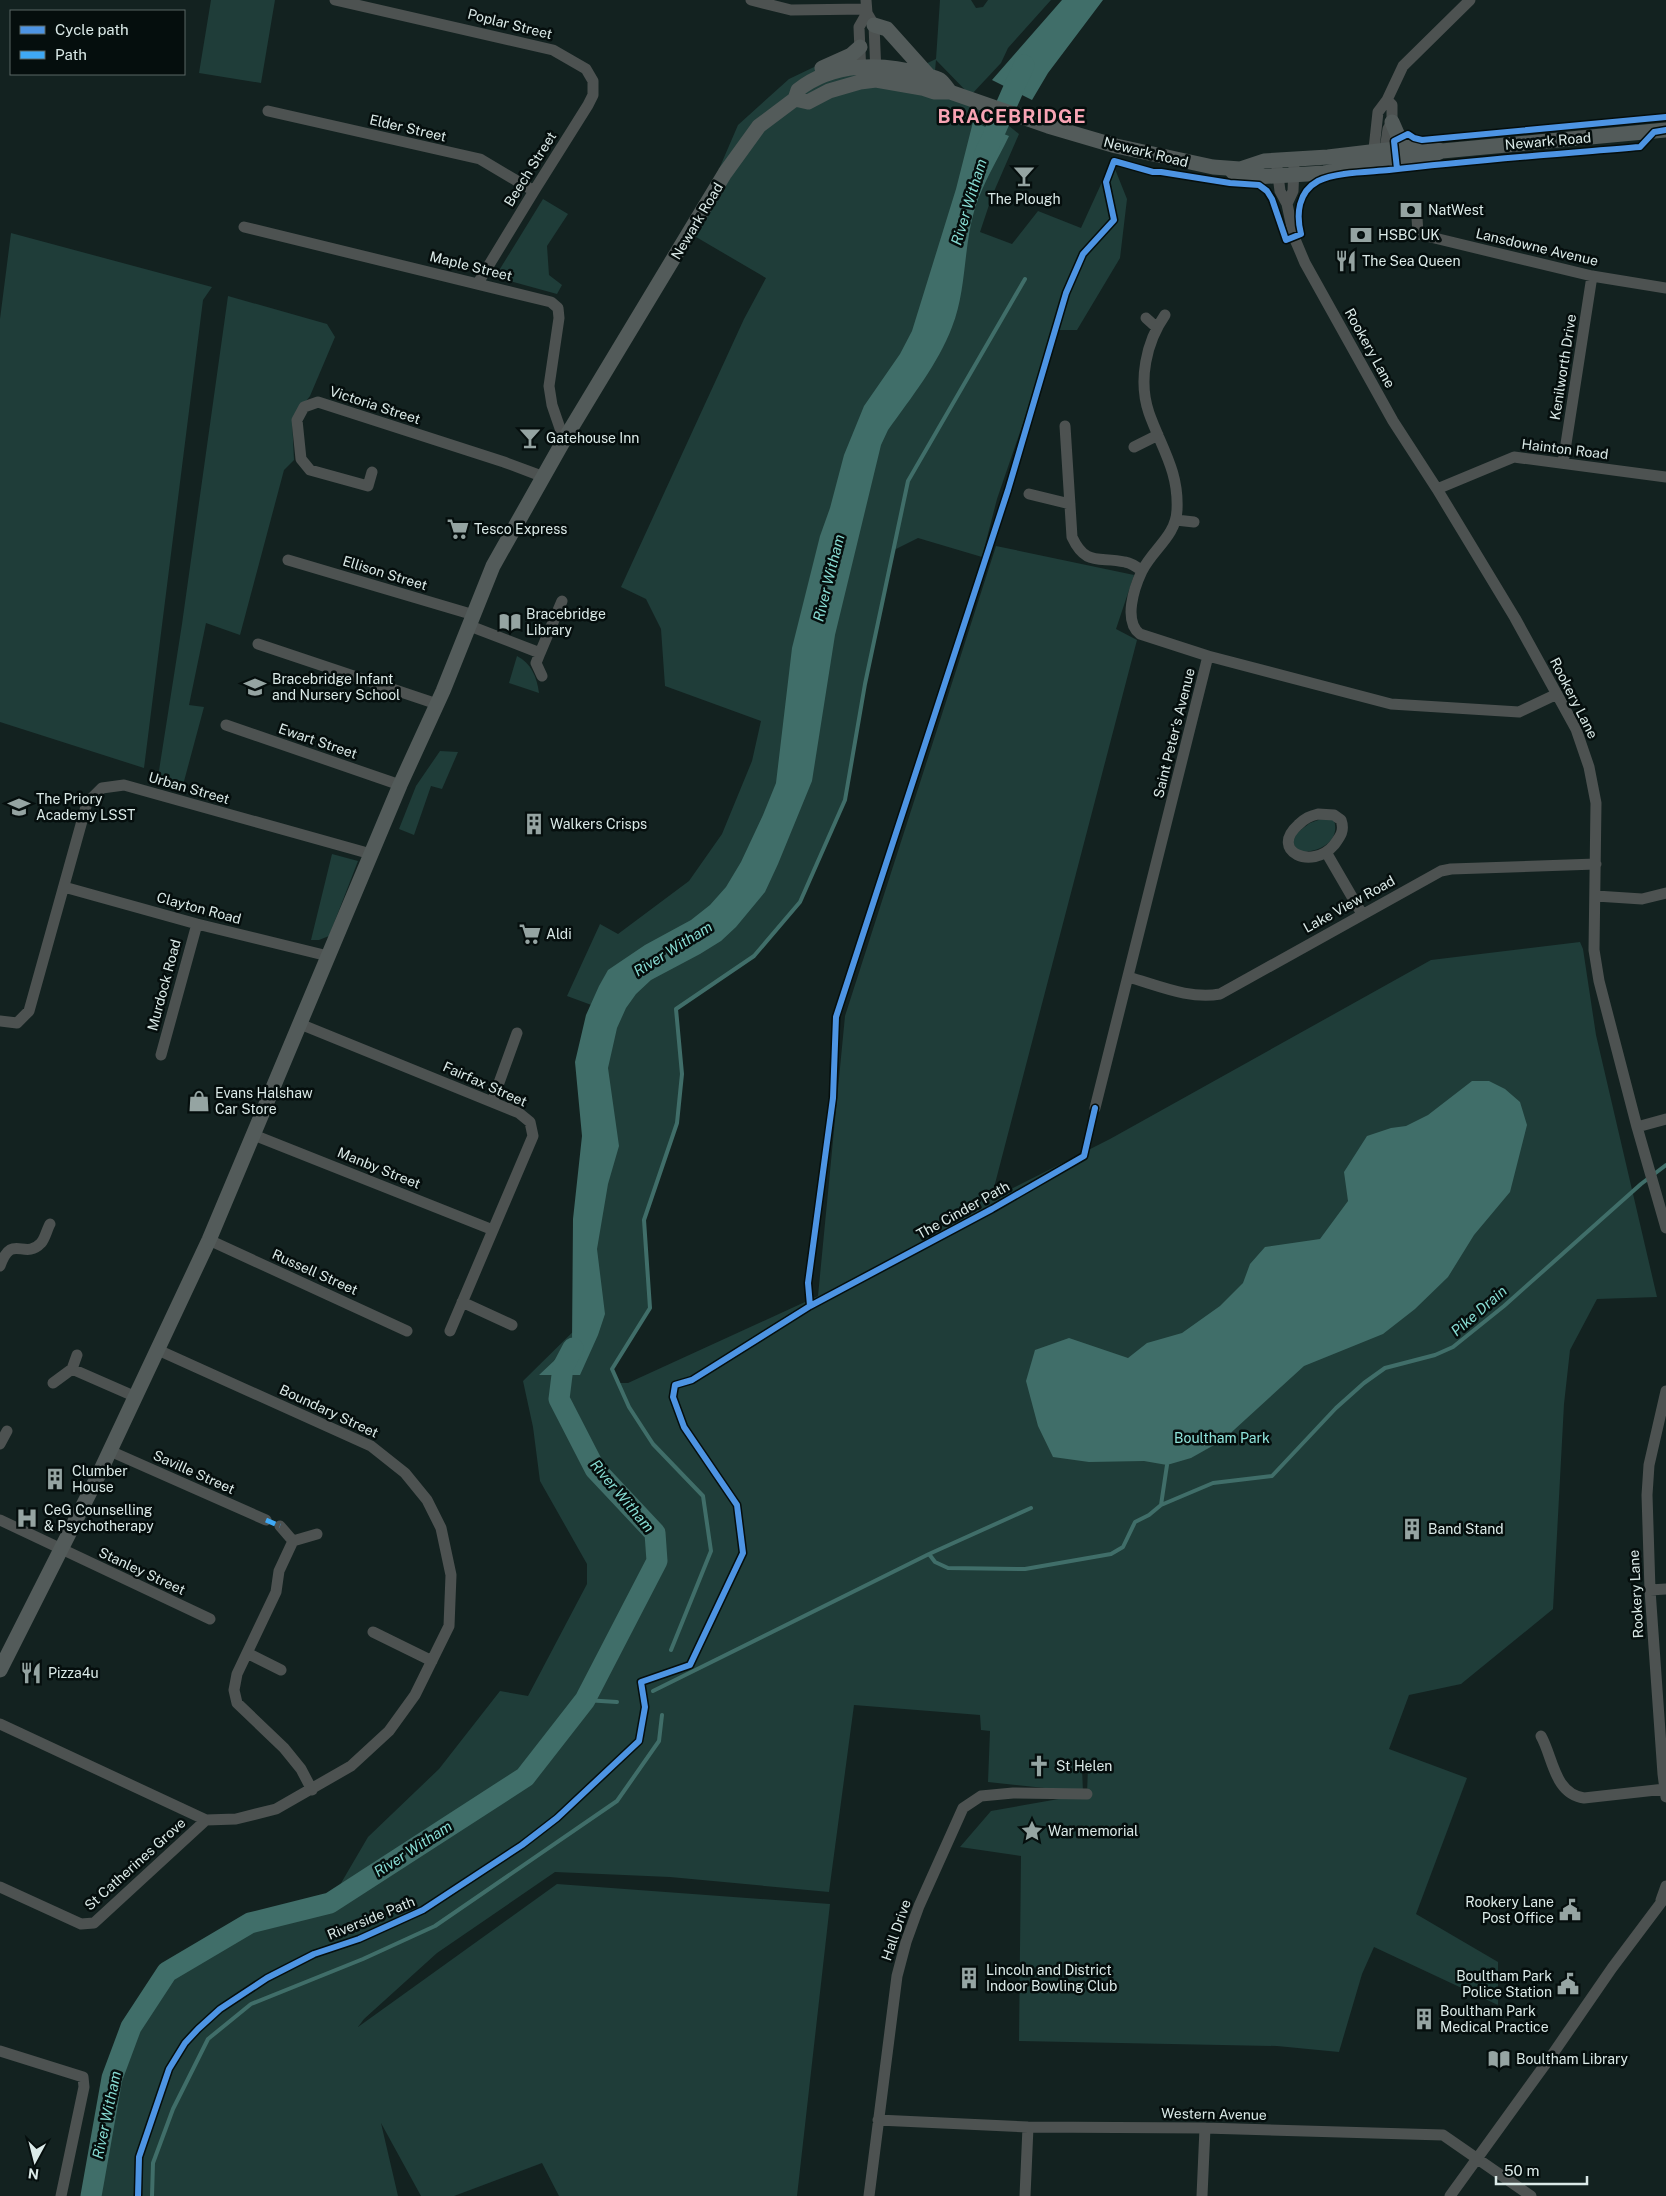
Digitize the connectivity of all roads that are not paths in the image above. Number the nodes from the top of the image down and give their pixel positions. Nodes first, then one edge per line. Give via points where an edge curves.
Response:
1 (335, 0) edge
2 (751, 0) edge
3 (1470, 0) edge
4 (868, 12) edge
5 (860, 47) junction
6 (586, 69) joint
7 (876, 74) junction
8 (860, 75) junction
9 (819, 76) junction
10 (930, 77) junction
11 (950, 92) junction
12 (795, 99) junction
13 (1387, 100) junction
14 (268, 111) dead end
15 (1392, 122) junction
16 (1660, 131) edge
17 (1407, 148) junction
18 (1442, 151) junction
19 (1378, 158) junction
20 (1276, 160) junction
21 (1294, 160) junction
22 (1229, 168) junction
23 (1294, 175) junction
24 (1277, 177) junction
25 (534, 190) junction
26 (1286, 204) junction
27 (1418, 218) dead end
28 (244, 227) dead end
29 (1592, 276) junction
30 (478, 283) junction
31 (1666, 288) edge
32 (1165, 315) dead end
33 (1146, 318) dead end
34 (1156, 327) junction
35 (1065, 426) dead end
36 (1158, 436) junction
37 (564, 440) junction
38 (1134, 447) dead end
39 (1563, 463) junction
40 (372, 472) dead end
41 (544, 477) junction
42 (1666, 477) edge
43 (1437, 489) junction
44 (1029, 494) dead end
45 (1070, 504) junction
46 (1176, 520) junction
47 (1194, 522) dead end
48 (288, 560) dead end
49 (1142, 571) junction
50 (562, 601) dead end
51 (472, 621) junction
52 (258, 644) dead end
53 (540, 653) junction
54 (1208, 656) junction
55 (542, 676) dead end
56 (1557, 694) junction
57 (437, 704) junction
58 (226, 725) dead end
59 (400, 785) junction
60 (1326, 852) junction
61 (371, 854) junction
62 (1596, 864) junction
63 (64, 887) junction
64 (1666, 893) edge
65 (1596, 896) junction
66 (1362, 914) junction
67 (197, 924) junction
68 (328, 956) junction
69 (1128, 977) junction
70 (0, 1021) edge
71 (300, 1024) junction
72 (517, 1033) dead end
73 (161, 1055) dead end
74 (492, 1102) junction
75 (1095, 1108) dead end
76 (1666, 1119) edge
77 (1637, 1127) junction
78 (254, 1135) junction
79 (1659, 1190) edge
80 (50, 1224) dead end
81 (1666, 1228) edge
82 (493, 1230) junction
83 (209, 1240) junction
84 (0, 1266) edge
85 (462, 1302) junction
86 (512, 1325) dead end
87 (408, 1331) dead end
88 (450, 1332) dead end
89 (158, 1350) junction
90 (77, 1355) dead end
91 (72, 1369) junction
92 (53, 1383) dead end
93 (1666, 1391) edge
94 (136, 1397) junction
95 (7, 1431) dead end
96 (0, 1444) edge
97 (110, 1451) junction
98 (0, 1520) edge
99 (266, 1520) dead end
100 (280, 1526) dead end
101 (317, 1534) dead end
102 (293, 1541) junction
103 (62, 1549) junction
104 (1666, 1589) edge
105 (1650, 1590) junction
106 (210, 1620) dead end
107 (373, 1632) dead end
108 (247, 1653) junction
109 (432, 1661) junction
110 (0, 1670) edge
111 (281, 1670) dead end
112 (0, 1724) edge
113 (1541, 1736) dead end
114 (312, 1790) junction
115 (1665, 1793) edge
116 (1087, 1794) dead end
117 (206, 1820) junction
118 (1666, 1886) edge
119 (0, 1887) edge
120 (1664, 1898) edge
121 (0, 2051) edge
122 (878, 2120) junction
123 (1028, 2127) junction
124 (1205, 2128) junction
125 (1478, 2158) junction
126 (61, 2196) edge
127 (868, 2196) edge
128 (1025, 2196) edge
129 (1202, 2196) edge
130 (1450, 2196) edge
131 (1531, 2196) edge

1 - 6 street, Poplar Street via 553,50
2 - 4 street via 791,10
3 - 13 street via 1402,66
4 - 5 street via 859,27
4 - 7 street
4 - 10 main road
5 - 8 street
5 - 9 main road via 851,55 823,66
6 - 25 street, Beech Street via 593,81 593,95
7 - 8 main road, Newark Road
7 - 10 main road, Newark Road via 908,70
7 - 11 main road, Newark Road via 934,92
8 - 9 main road, Newark Road
8 - 12 main road, Newark Road via 808,102
9 - 12 main road, Newark Road via 798,90
10 - 11 main road, Newark Road via 940,80
11 - 22 main road, Newark Road via 1116,146 1190,163
12 - 37 main road, Newark Road via 759,126 725,173
13 - 15 street via 1392,105
13 - 19 street via 1378,112
14 - 25 street, Elder Street via 480,160
15 - 17 main road
15 - 19 street
16 - 18 main road, Newark Road
17 - 18 main road, Newark Road via 1426,147
17 - 19 main road, Newark Road
18 - 19 main road, Newark Road via 1426,158
19 - 21 main road, Newark Road
19 - 23 main road, Newark Road
20 - 21 main road, Newark Road
20 - 22 main road, Newark Road via 1240,169
20 - 24 street, Rookery Lane
21 - 23 street
22 - 24 main road, Newark Road via 1239,178
23 - 24 main road, Newark Road
23 - 26 street via 1293,190
24 - 26 street, Rookery Lane
25 - 30 street, Beech Street
26 - 43 street, Rookery Lane via 1304,263 1393,421
27 - 29 street, Lansdowne Avenue via 1418,234
28 - 30 street, Maple Street
29 - 31 street, Lansdowne Avenue
29 - 39 street, Kenilworth Drive
30 - 37 street, Maple Street via 551,302 558,308 549,386
32 - 34 street
33 - 34 street
34 - 36 street via 1147,352 1146,396
35 - 45 street
36 - 38 street
36 - 46 street via 1175,479
37 - 41 main road, Newark Road
39 - 42 street, Hainton Road
39 - 43 street, Hainton Road via 1514,457
40 - 41 street, Victoria Street via 368,486 310,470 300,459 297,420 304,407 318,402
41 - 51 main road, Newark Road via 493,566
43 - 56 street, Rookery Lane
44 - 45 street
45 - 49 street via 1072,537 1083,555 1097,561 1124,562
46 - 47 street
46 - 49 street
48 - 51 street, Ellison Street
49 - 54 street via 1131,613 1134,630
50 - 53 street
51 - 53 street, Ellison Street
51 - 57 main road, Newark Road
52 - 57 street
53 - 55 street via 536,663
54 - 56 street, Saint Peter's Avenue via 1391,704 1519,712
54 - 69 street, Saint Peter's Avenue
56 - 62 street, Rookery Lane via 1576,729 1588,767 1596,803
57 - 59 main road, Newark Road
58 - 59 street, Ewart Street
59 - 61 main road, Newark Road
60 - 60 street via 1308,858 1297,855 1288,843 1291,831 1309,816 1318,814 1341,820 1341,837
60 - 66 street
61 - 63 street, Urban Street via 124,785 102,788 87,803
61 - 68 main road, Newark Road
62 - 65 street, Rookery Lane
62 - 66 street, Lake View Road via 1440,871
63 - 67 street, Clayton Road
63 - 70 street, Urban Street via 29,1011 17,1023
64 - 65 street via 1642,899
65 - 77 street, Rookery Lane via 1594,950 1599,980
66 - 69 street, Lake View Road via 1220,994 1196,995
67 - 68 street, Clayton Road
67 - 73 street, Murdock Road
68 - 71 main road, Newark Road
69 - 75 street, Saint Peter's Avenue
71 - 74 street, Fairfax Street
71 - 78 main road, Newark Road
72 - 74 street
74 - 82 street, Fairfax Street via 520,1113 530,1122 533,1136
76 - 77 street
77 - 79 street, Rookery Lane
78 - 82 street, Manby Street
78 - 83 main road, Newark Road
79 - 81 street, Rookery Lane
80 - 84 street via 41,1243 30,1249 12,1248 5,1252
82 - 85 street, Fairfax Street
83 - 87 street, Russell Street
83 - 89 main road, Newark Road
85 - 86 street
85 - 88 street, Fairfax Street
89 - 94 main road, Newark Road
89 - 109 street, Boundary Street via 371,1446 405,1473 427,1500 441,1528 451,1575 449,1626
90 - 91 street
91 - 92 street
91 - 94 street
93 - 105 street, Rookery Lane via 1647,1495
94 - 97 main road, Newark Road
95 - 96 street
97 - 99 street, Saville Street
97 - 103 main road, Newark Road
98 - 103 street, Stanley Street
100 - 102 street
101 - 102 street
102 - 108 street via 279,1571 276,1592
103 - 106 street, Stanley Street
103 - 110 main road, Newark Road
104 - 105 street
105 - 115 street, Rookery Lane
107 - 109 street
108 - 111 street
108 - 114 street via 234,1690 238,1704 284,1748
109 - 114 street, St Catherines Grove via 415,1695 389,1732 351,1766
112 - 117 street, St Catherines Grove
113 - 115 street via 1559,1781 1570,1795 1584,1798
114 - 117 street, St Catherines Grove via 276,1810 236,1819
116 - 122 street, Hall Drive via 981,1796 963,1808 906,1942 897,1976
117 - 119 street, St Catherines Grove via 94,1923 81,1924
118 - 120 street
120 - 125 street
121 - 126 street via 83,2078 84,2087
122 - 123 street, Western Avenue
122 - 127 street, Hall Drive
123 - 124 street, Western Avenue
123 - 128 street
124 - 125 street, Western Avenue via 1443,2135
124 - 129 street
125 - 130 street
125 - 131 street, Western Avenue

